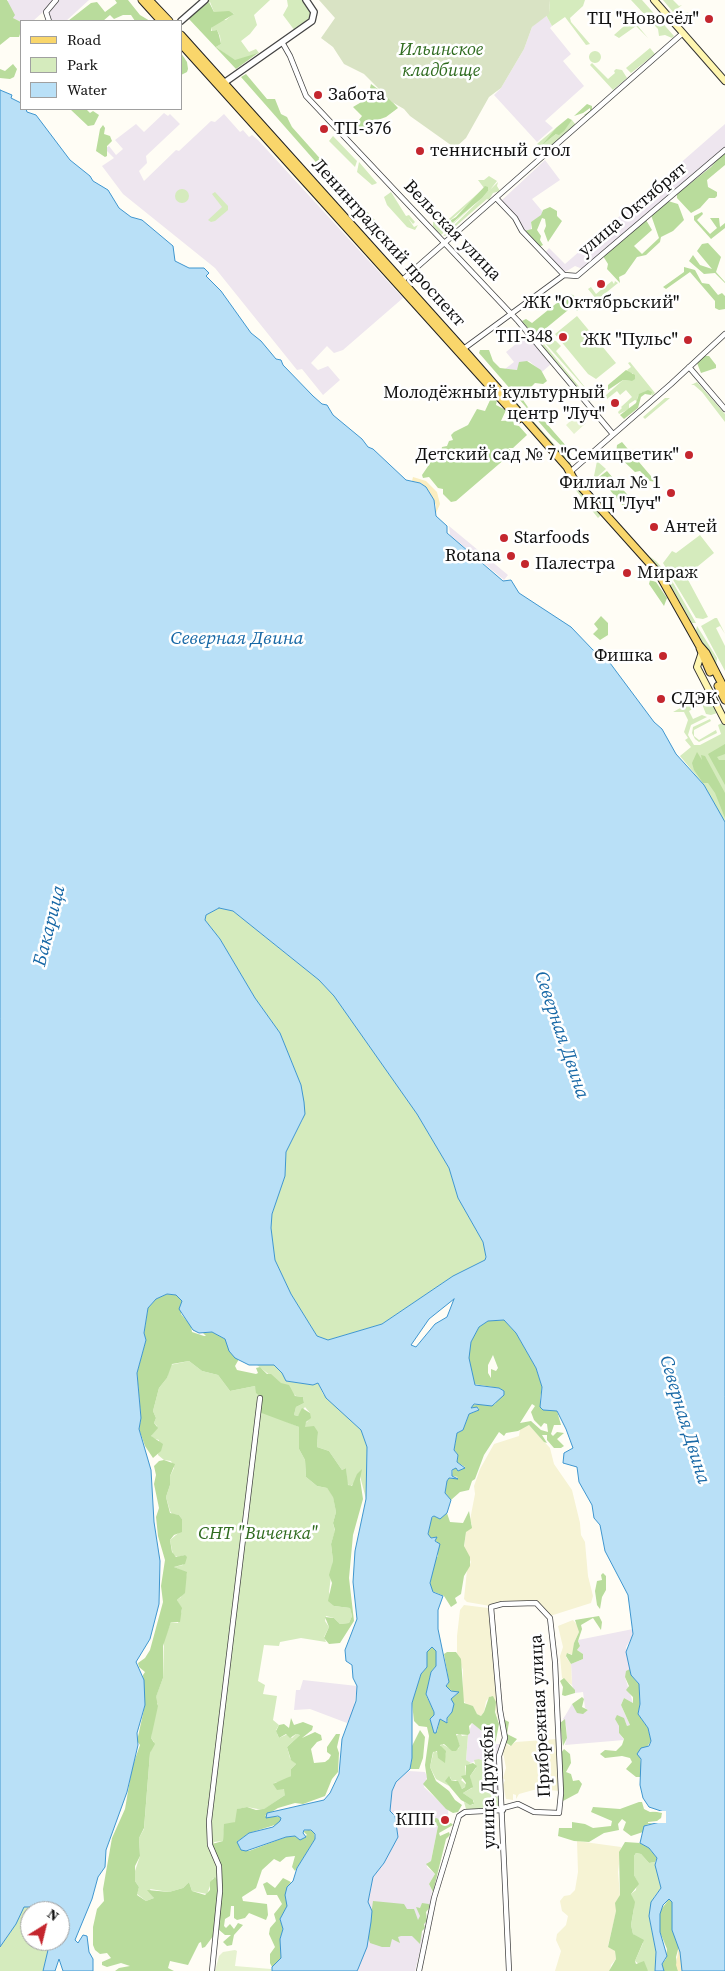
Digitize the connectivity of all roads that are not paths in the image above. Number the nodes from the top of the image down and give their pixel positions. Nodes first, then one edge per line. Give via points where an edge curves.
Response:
1 (56, 0) edge
2 (142, 0) edge
3 (149, 0) edge
4 (205, 0) edge
5 (306, 0) edge
6 (654, 0) edge
7 (50, 20) edge
8 (160, 20) edge
9 (168, 20) edge
10 (182, 20) edge
11 (683, 33) junction
12 (182, 35) edge
13 (282, 42) junction
14 (182, 45) edge
15 (725, 81) edge
16 (221, 84) junction
17 (725, 150) edge
18 (496, 198) junction
19 (445, 242) junction
20 (564, 275) junction
21 (400, 282) junction
22 (510, 313) junction
23 (725, 334) edge
24 (461, 351) junction
25 (689, 367) junction
26 (725, 409) edge
27 (612, 433) junction
28 (569, 473) junction
29 (699, 645) junction
30 (701, 655) junction
31 (725, 690) edge
32 (725, 700) edge
33 (725, 720) edge
34 (260, 1398) dead end
35 (550, 1618) joint
36 (503, 1809) junction
37 (212, 1971) edge
38 (419, 1971) edge
39 (509, 1971) edge

1 - 7 street via 46,12
2 - 8 main road
3 - 9 main road
4 - 10 street
5 - 13 street via 313,10 313,19
6 - 11 main road
11 - 15 main road
11 - 18 street
12 - 16 main road, Ленинградский проспект
13 - 16 street
13 - 19 street, Вельская улица via 306,96
14 - 16 main road, Ленинградский проспект
16 - 21 main road, Ленинградский проспект
17 - 20 street, улица Октябрят via 576,276
18 - 19 street
18 - 20 street
19 - 21 street
19 - 22 street, Вельская улица
20 - 22 street, улица Октябрят
21 - 24 main road, Ленинградский проспект
22 - 24 street, улица Октябрят
22 - 27 street, Вельская улица
23 - 25 street
24 - 28 main road, Ленинградский проспект via 563,470
25 - 26 street
25 - 27 street
27 - 28 street
28 - 29 main road, Ленинградский проспект via 659,574
29 - 30 main road, Ленинградский проспект
29 - 31 main road, Ленинградский проспект
30 - 32 main road, Ленинградский проспект
30 - 33 main road via 697,667
34 - 37 street via 209,1821 210,1845 219,1866 220,1891
35 - 36 street, Прибрежная улица via 557,1682 559,1813 534,1812 518,1804
35 - 36 street, улица Дружбы via 536,1604 502,1604 492,1608 505,1738 499,1756
36 - 38 street via 465,1812 459,1816 434,1898
36 - 39 street, улица Дружбы

